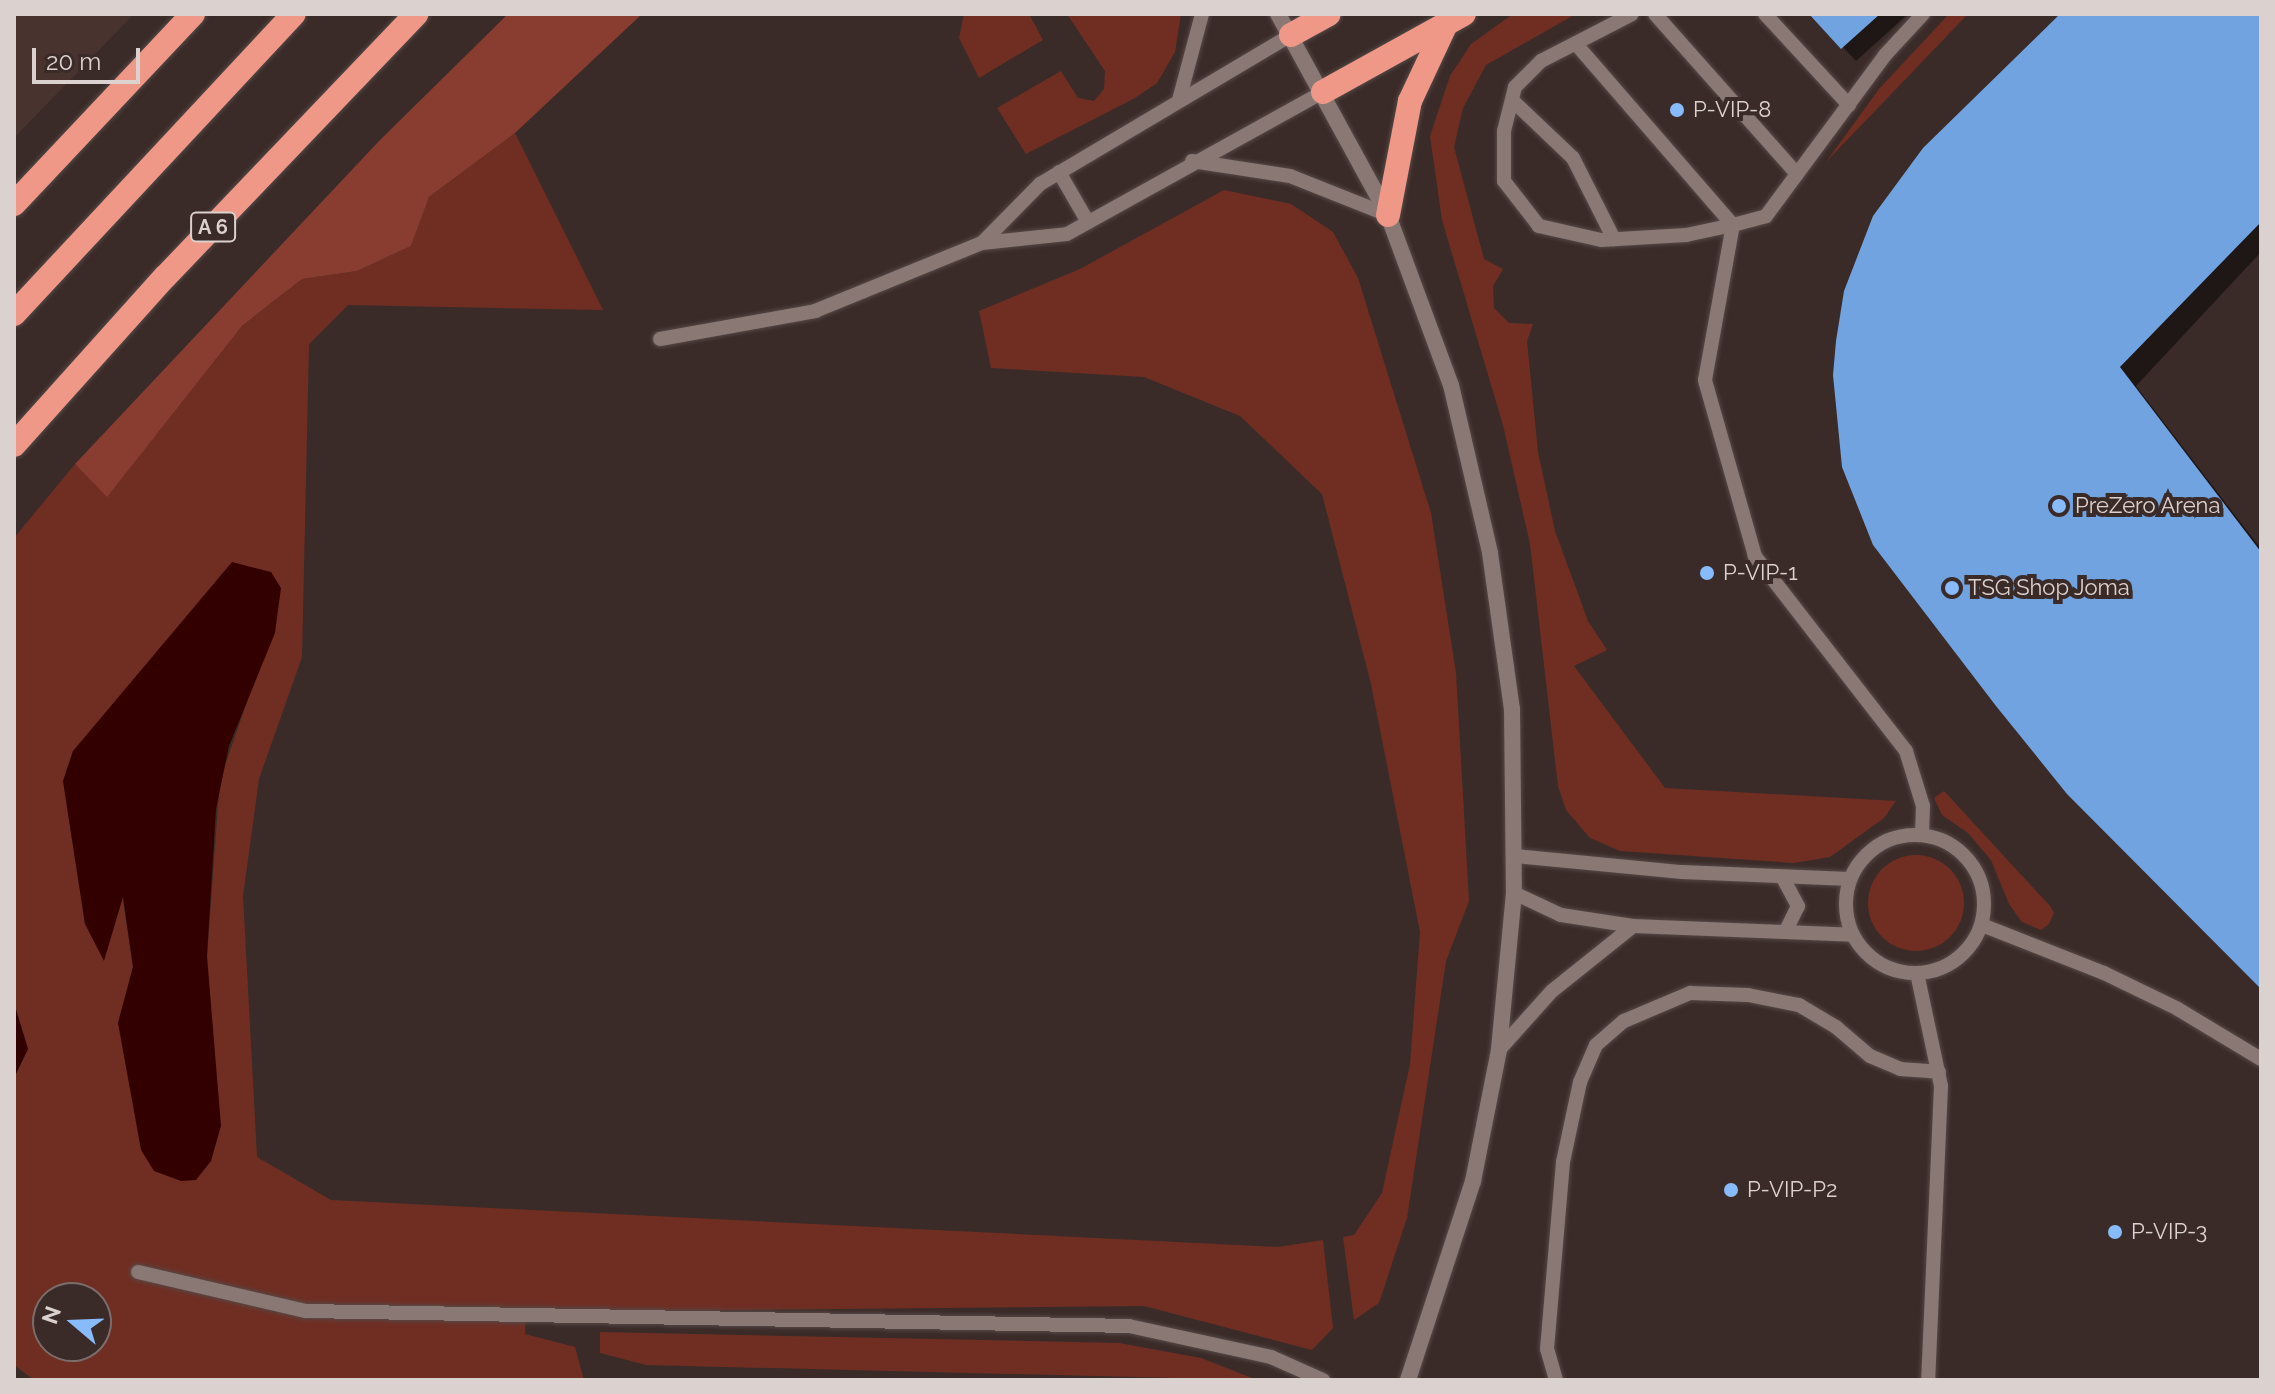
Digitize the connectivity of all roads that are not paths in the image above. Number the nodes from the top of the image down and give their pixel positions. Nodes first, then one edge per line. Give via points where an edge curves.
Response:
1 (193, 14) edge
2 (294, 14) edge
3 (416, 14) edge
4 (1202, 14) edge
5 (1278, 14) edge
6 (1329, 14) edge
7 (1632, 14) edge
8 (1655, 14) edge
9 (1765, 14) edge
10 (1923, 14) edge
11 (1455, 19) edge
12 (1291, 35) junction
13 (1576, 44) junction
14 (1323, 92) junction
15 (1179, 100) junction
16 (1512, 100) junction
17 (1849, 105) junction
18 (1192, 161) junction
19 (1059, 172) junction
20 (1797, 174) junction
21 (14, 204) edge
22 (1388, 215) junction
23 (1088, 222) junction
24 (1733, 225) junction
25 (1614, 239) junction
26 (982, 243) junction
27 (14, 314) edge
28 (660, 339) dead end
29 (14, 445) edge
30 (1922, 834) junction
31 (1515, 856) junction
32 (1783, 878) junction
33 (1850, 879) junction
34 (1514, 893) junction
35 (1982, 925) junction
36 (1633, 926) junction
37 (1786, 931) junction
38 (1853, 935) junction
39 (1917, 973) junction
40 (1499, 1050) junction
41 (2261, 1059) edge
42 (1939, 1072) junction
43 (138, 1272) dead end
44 (1323, 1380) edge
45 (1408, 1380) edge
46 (1556, 1380) edge
47 (1928, 1380) edge

1 - 21 highway
2 - 27 highway
3 - 29 highway, A 6 via 165,277
4 - 15 lane
5 - 12 street
6 - 12 highway
7 - 13 lane
8 - 20 lane
9 - 17 lane
10 - 17 lane
11 - 14 highway
11 - 22 highway via 1410,101
12 - 14 street
12 - 15 lane
13 - 16 lane via 1541,61 1515,87
13 - 24 lane
14 - 18 lane
14 - 22 street
15 - 19 lane
16 - 25 lane via 1573,158
16 - 25 lane via 1504,131 1504,181 1539,226
17 - 20 lane
18 - 22 lane via 1290,176
18 - 23 lane
19 - 23 lane
19 - 26 lane via 1040,184
20 - 24 lane via 1766,216
22 - 31 street via 1451,385 1490,553 1512,709
23 - 26 lane via 1067,234
24 - 25 lane via 1686,235
24 - 30 lane via 1705,380 1755,556 1906,751 1923,806
26 - 28 lane via 815,311
30 - 33 lane via 1879,844
30 - 35 lane via 1961,850 1978,872 1985,894
31 - 32 lane
31 - 34 street
32 - 33 lane
32 - 37 lane via 1798,906
33 - 38 lane via 1846,906
34 - 36 lane via 1561,915
34 - 40 street
35 - 39 lane via 1953,963
35 - 41 lane via 2129,985
36 - 37 lane
36 - 40 lane via 1552,991
37 - 38 lane
38 - 39 lane via 1884,966
39 - 42 lane
40 - 45 street via 1473,1181
42 - 46 lane via 1900,1069 1870,1056 1799,1005 1748,995 1690,993 1624,1021 1596,1045 1580,1082 1563,1162 1547,1349
42 - 47 lane
43 - 44 lane via 306,1311 1129,1326 1271,1357

